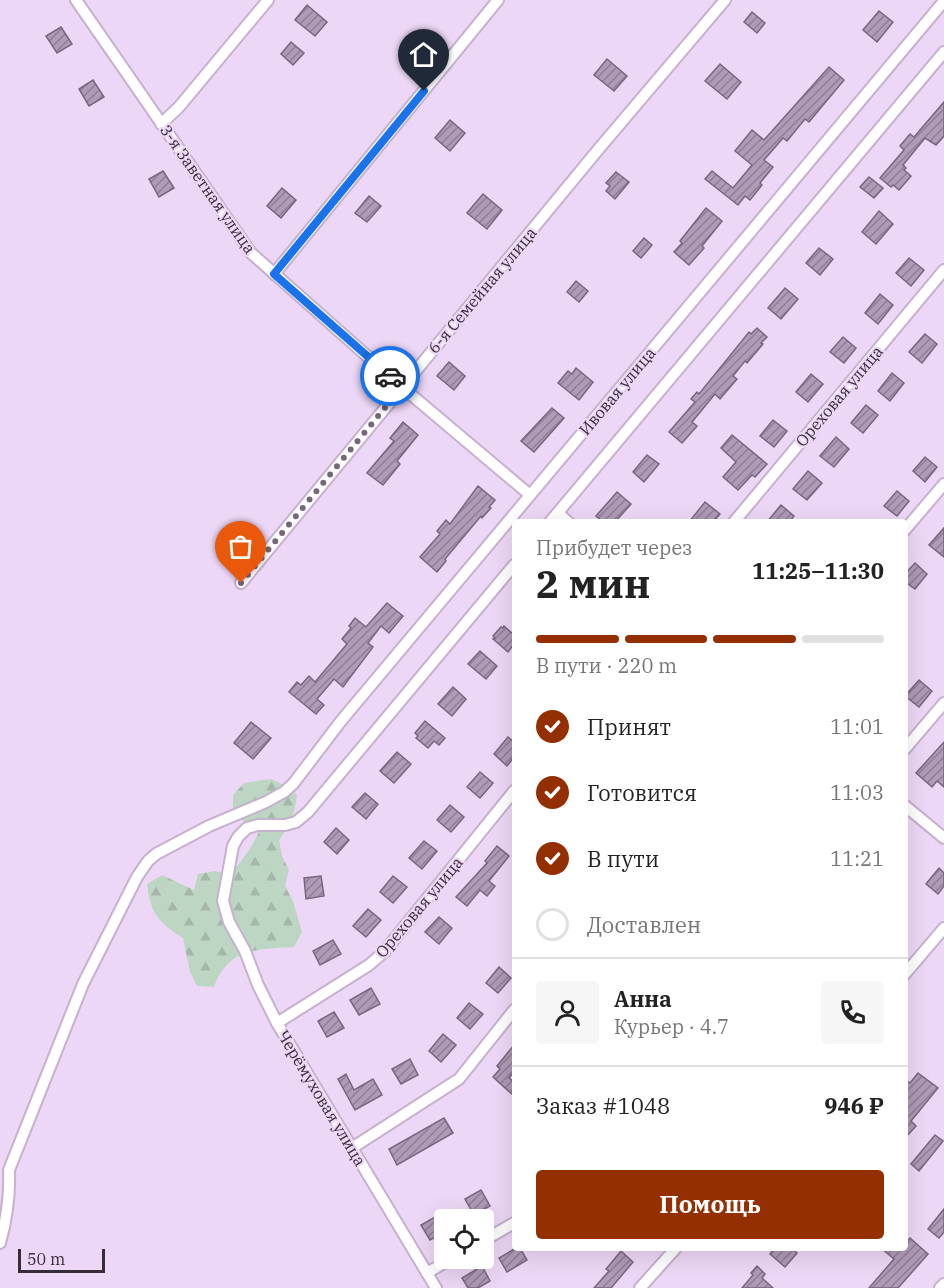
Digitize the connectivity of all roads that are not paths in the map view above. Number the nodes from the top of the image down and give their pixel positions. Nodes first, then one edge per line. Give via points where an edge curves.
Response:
1 (76, 0) edge
2 (268, 0) edge
3 (498, 0) edge
4 (725, 0) edge
5 (944, 1) edge
6 (944, 52) edge
7 (161, 124) junction
8 (944, 270) edge
9 (274, 274) junction
10 (402, 387) junction
11 (944, 484) edge
12 (530, 495) junction
13 (554, 518) edge
14 (736, 519) edge
15 (908, 526) edge
16 (512, 567) edge
17 (241, 583) dead end
18 (944, 703) edge
19 (908, 745) edge
20 (512, 793) edge
21 (908, 808) edge
22 (944, 838) edge
23 (944, 928) edge
24 (908, 970) edge
25 (512, 1012) edge
26 (277, 1023) junction
27 (352, 1148) junction
28 (512, 1224) edge
29 (494, 1235) edge
30 (0, 1244) edge
31 (673, 1251) edge
32 (434, 1269) edge
33 (427, 1273) junction
34 (944, 1284) edge
35 (436, 1288) edge
36 (640, 1288) edge
37 (940, 1288) edge

1 - 7 street, 3-я Заветная улица
2 - 7 street
3 - 9 street
4 - 10 street, 6-я Семейная улица
5 - 12 street, Ивовая улица
6 - 13 street, Ивовая улица
7 - 9 street, 3-я Заветная улица via 251,253
8 - 14 street, Ореховая улица
9 - 10 street, 3-я Заветная улица
10 - 12 street, 3-я Заветная улица
10 - 17 street, 6-я Семейная улица
11 - 15 street
12 - 30 street, Ивовая улица via 293,784 266,802 209,826 147,861 83,984 9,1170 8,1214
16 - 26 street, Черёмуховая улица via 308,813 285,825 247,828 233,846 223,902
18 - 19 street
20 - 26 street, Ореховая улица via 384,952
21 - 22 street
23 - 24 street
25 - 27 street via 459,1078
26 - 27 street, Черёмуховая улица
27 - 33 street, Черёмуховая улица
28 - 29 street
31 - 36 street
32 - 33 street
33 - 35 street, Черёмуховая улица
34 - 37 street

